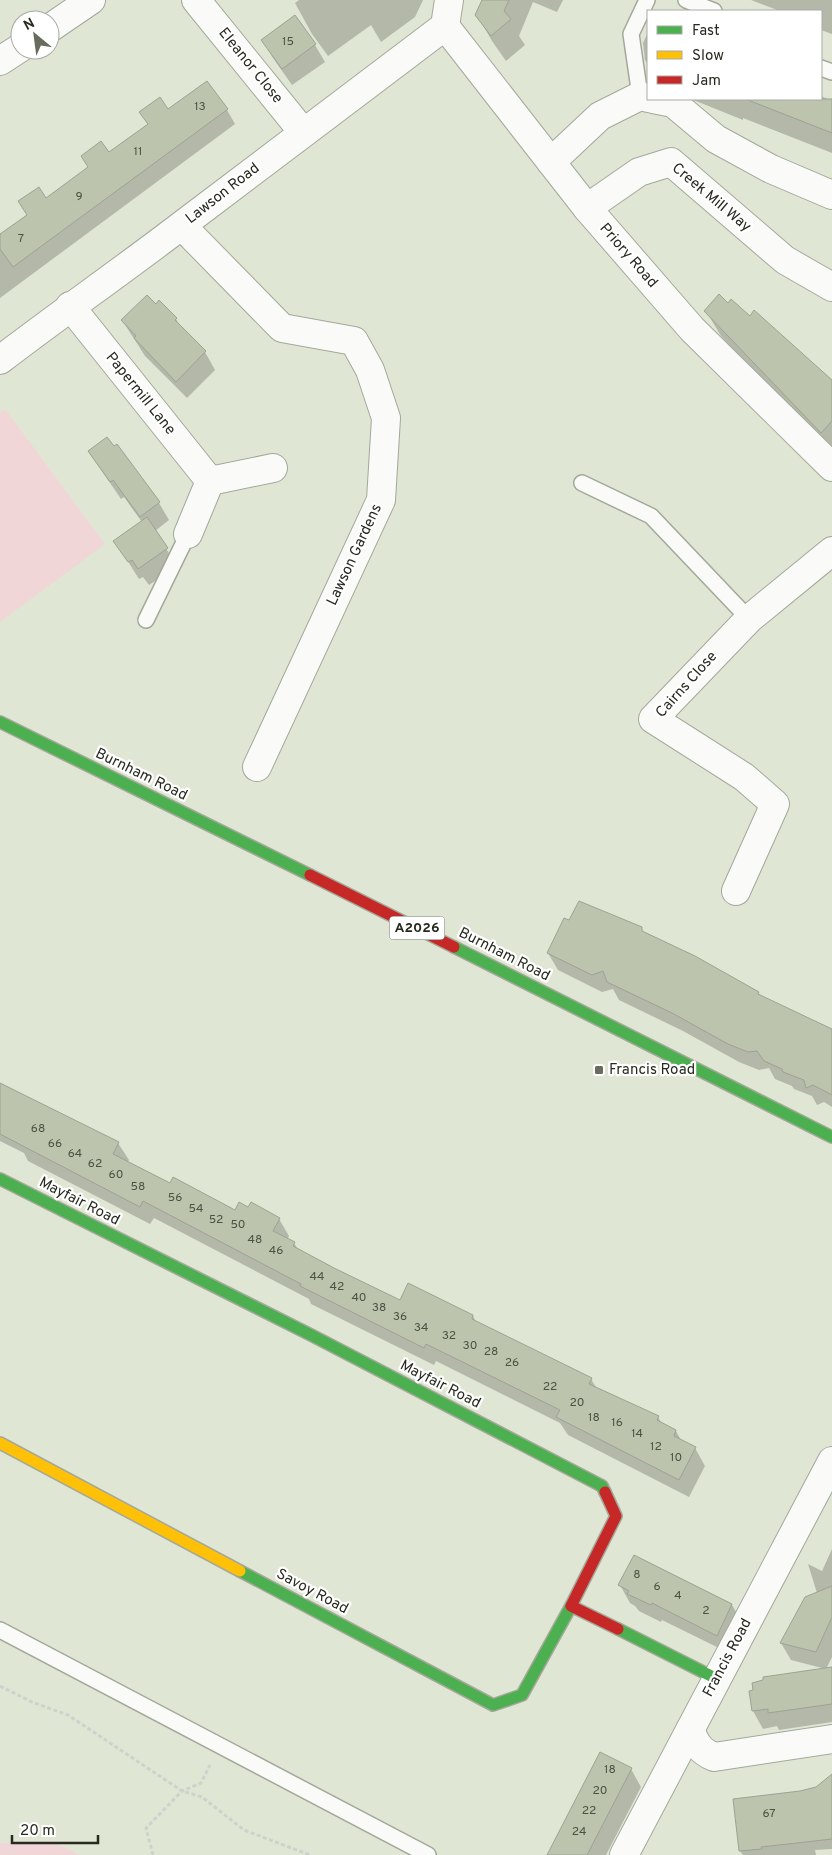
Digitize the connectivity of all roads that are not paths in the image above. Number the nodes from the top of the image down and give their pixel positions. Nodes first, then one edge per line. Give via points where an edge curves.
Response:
1 (91, 0) edge
2 (196, 0) edge
3 (449, 0) edge
4 (647, 0) edge
5 (686, 0) edge
6 (711, 10) edge
7 (60, 21) edge
8 (445, 26) junction
9 (647, 97) edge
10 (660, 100) edge
11 (303, 132) junction
12 (551, 162) junction
13 (832, 195) edge
14 (586, 208) junction
15 (182, 226) junction
16 (832, 287) edge
17 (70, 306) junction
18 (0, 360) edge
19 (832, 467) edge
20 (274, 468) dead end
21 (210, 481) junction
22 (582, 482) dead end
23 (188, 534) joint
24 (832, 551) edge
25 (749, 619) junction
26 (146, 620) dead end
27 (0, 722) edge
28 (256, 767) dead end
29 (736, 891) dead end
30 (832, 1137) edge
31 (0, 1179) edge
32 (0, 1443) edge
33 (832, 1461) edge
34 (571, 1606) junction
35 (0, 1630) edge
36 (717, 1678) junction
37 (690, 1730) junction
38 (832, 1738) edge
39 (428, 1855) edge
40 (624, 1855) edge

1 - 7 street
2 - 11 street, Eleanor Close
3 - 8 street
4 - 9 lane via 631,34
5 - 6 lane
8 - 11 street, Lawson Road
8 - 12 street, Priory Road
9 - 12 street via 600,116
10 - 13 street via 673,103 716,139 771,169
11 - 15 street, Lawson Road
12 - 14 street, Priory Road
14 - 16 street, Creek Mill Way via 639,172 671,162 785,260
14 - 19 street, Priory Road via 692,329
15 - 17 street, Lawson Road
15 - 28 street, Lawson Gardens via 282,328 354,340 370,370 386,418 381,500
17 - 18 street, Lawson Road
17 - 21 street, Papermill Lane
20 - 21 street
21 - 23 street
22 - 25 lane via 651,516
23 - 26 lane
24 - 25 street, Cairns Close
25 - 29 street, Cairns Close via 653,718 744,777 774,804
27 - 30 street, Burnham Road / A2026
31 - 34 street, Mayfair Road via 602,1486 616,1516
32 - 34 street, Savoy Road via 493,1705 522,1695
33 - 36 street, Francis Road
34 - 36 street
35 - 39 lane
36 - 37 street, Francis Road
37 - 38 street via 703,1752 714,1757
37 - 40 street, Francis Road

